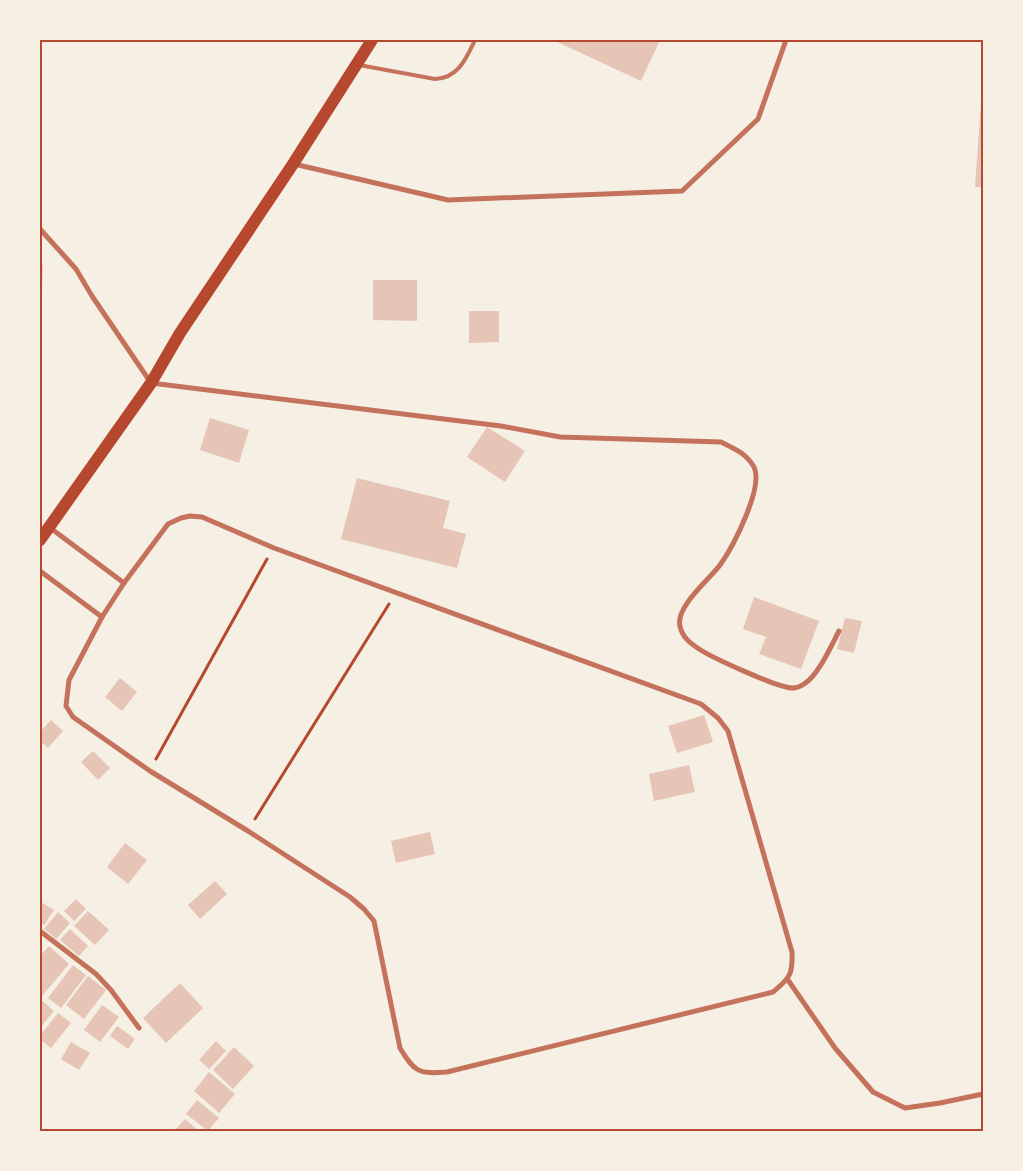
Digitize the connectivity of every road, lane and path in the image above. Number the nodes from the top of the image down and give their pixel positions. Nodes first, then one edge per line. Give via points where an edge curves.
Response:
1 (372, 40) edge
2 (475, 40) edge
3 (786, 40) edge
4 (357, 65) junction
5 (293, 164) junction
6 (40, 229) edge
7 (150, 383) junction
8 (49, 526) junction
9 (40, 539) edge
10 (274, 548) junction
11 (40, 571) edge
12 (124, 583) junction
13 (396, 593) junction
14 (102, 617) junction
15 (839, 631) dead end
16 (150, 771) junction
17 (248, 831) junction
18 (40, 931) edge
19 (788, 980) junction
20 (139, 1028) dead end
21 (983, 1094) edge

1 - 4 main road
2 - 4 lane via 465,61 445,78
3 - 5 street via 758,119 682,191 448,200
4 - 5 main road
5 - 7 main road
6 - 7 street via 76,269
7 - 8 main road
7 - 15 street via 501,426 560,437 721,442 742,452 754,468 756,484 744,522 732,546 720,566 683,608 679,625 685,638 700,650 769,682 792,688 804,684 815,673
8 - 9 main road
8 - 12 street
10 - 12 street via 202,517 181,518 168,524
10 - 13 street
10 - 16 path
11 - 14 street
12 - 14 street
13 - 17 path
13 - 19 street via 701,704 718,718 728,731 792,952 793,968
14 - 16 street via 69,680 66,706 73,718
16 - 17 street
17 - 19 street via 350,897 374,921 400,1048 411,1066 425,1074 447,1072 774,992
18 - 20 street via 96,974
19 - 21 street via 836,1048 873,1092 905,1108

